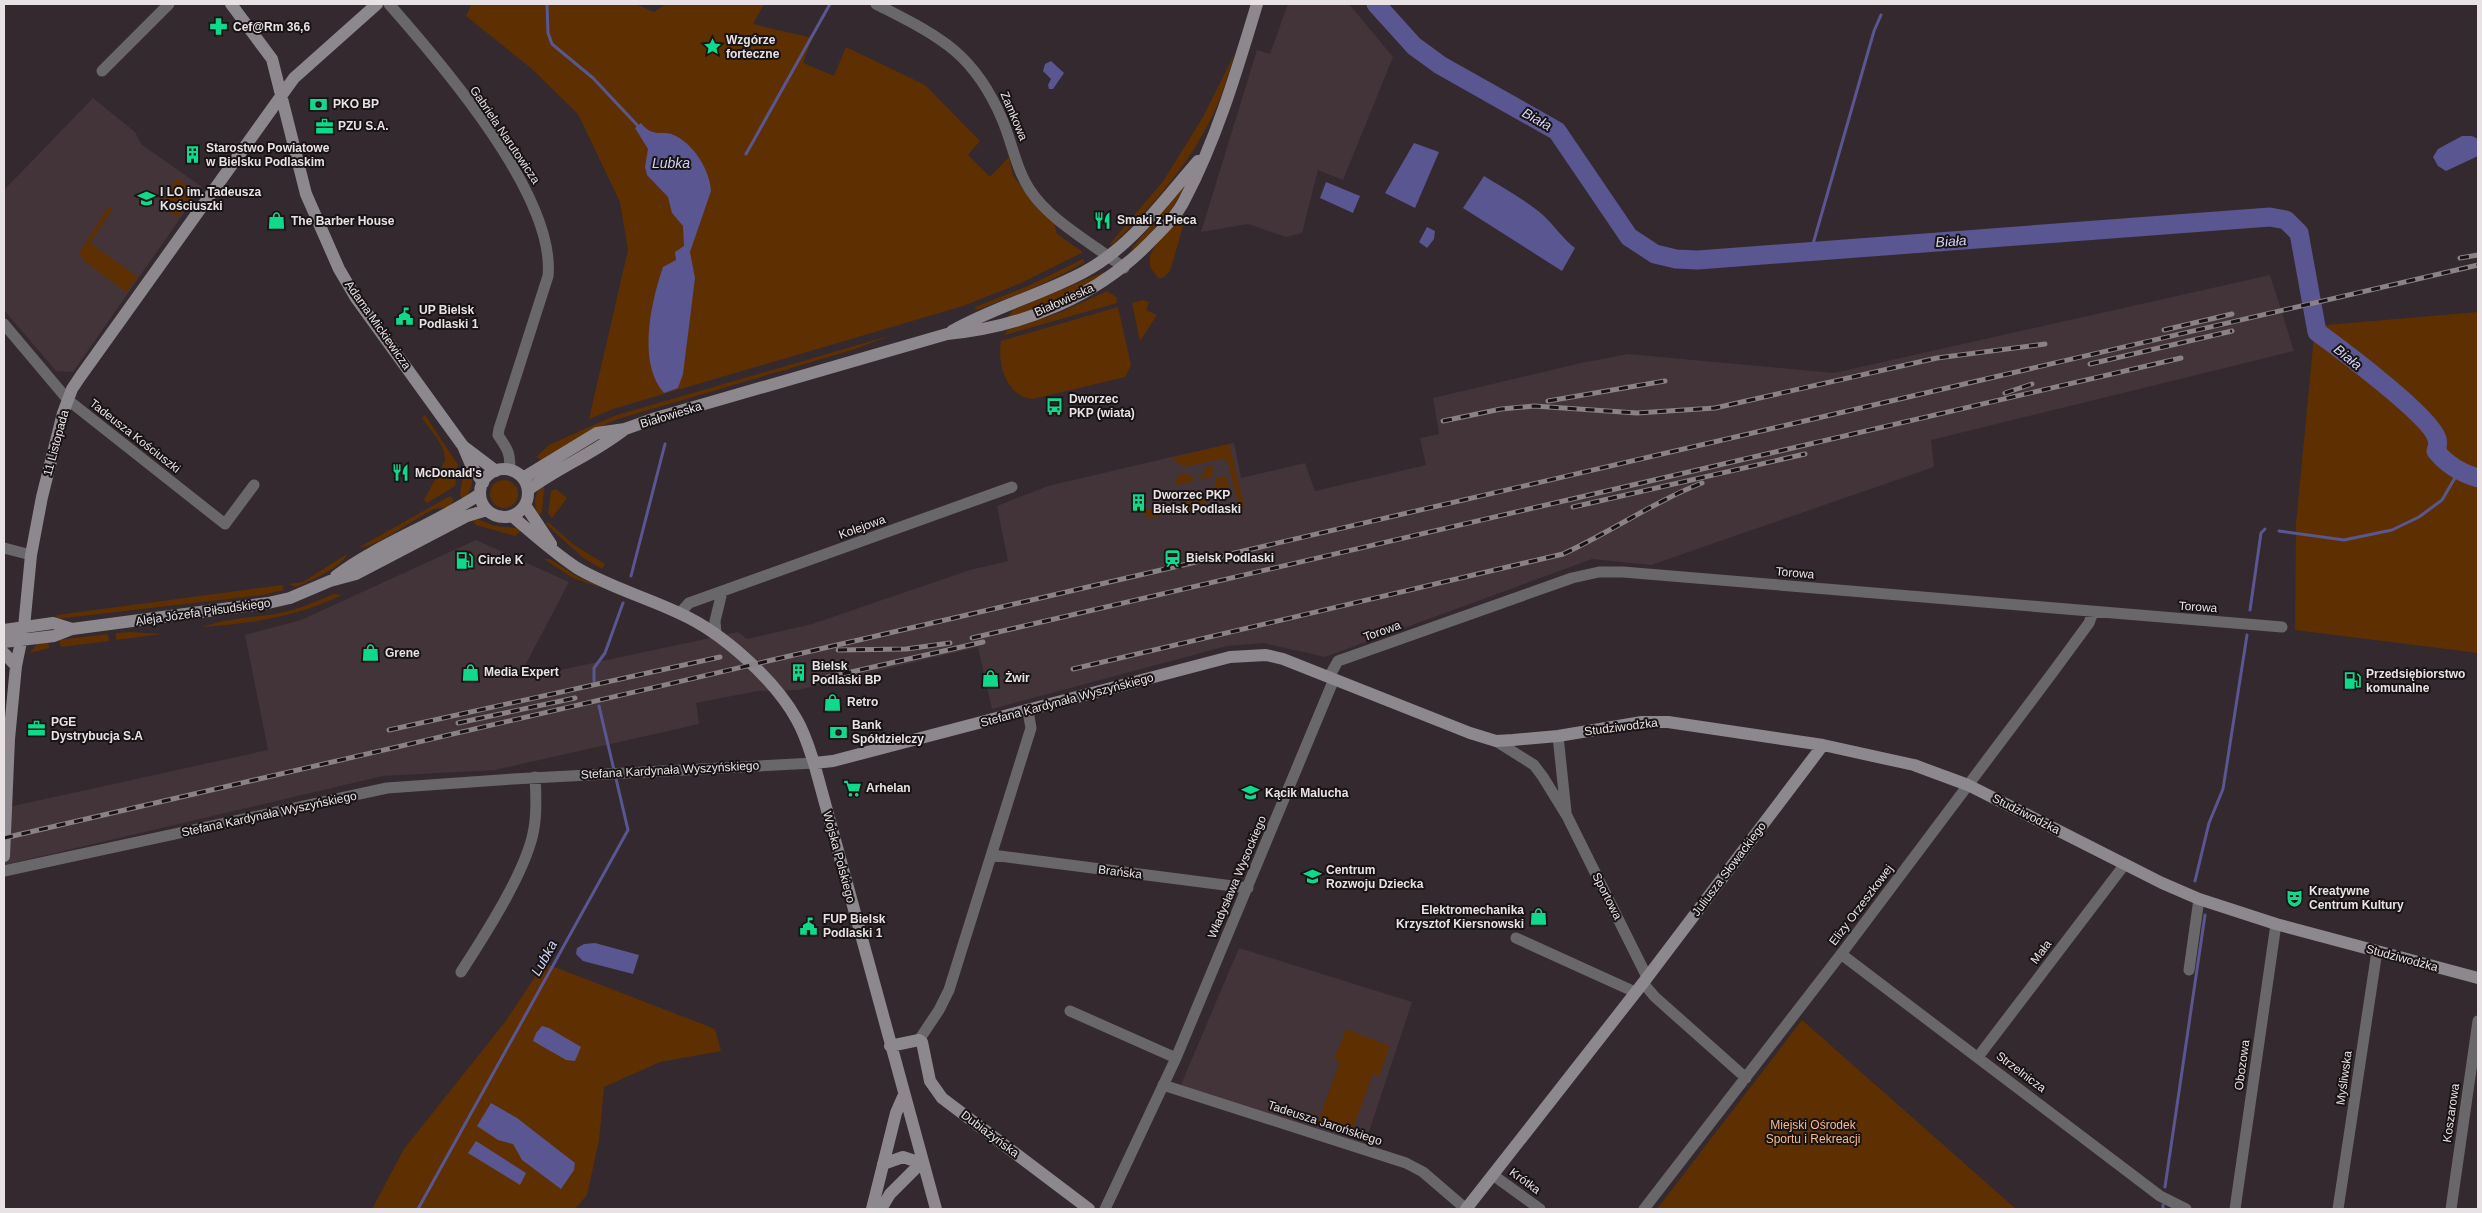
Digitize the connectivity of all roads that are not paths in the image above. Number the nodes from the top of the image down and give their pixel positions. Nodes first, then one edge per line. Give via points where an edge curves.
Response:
1 (169, 4) edge
2 (231, 4) edge
3 (377, 4) edge
4 (389, 4) edge
5 (876, 4) edge
6 (1257, 4) edge
7 (102, 71) dead end
8 (283, 95) junction
9 (1206, 151) junction
10 (1109, 256) junction
11 (1124, 268) junction
12 (4, 324) edge
13 (947, 334) junction
14 (68, 400) junction
15 (464, 446) junction
16 (510, 470) junction
17 (496, 471) junction
18 (525, 484) junction
19 (254, 485) dead end
20 (1012, 487) dead end
21 (482, 488) junction
22 (525, 505) junction
23 (487, 510) junction
24 (512, 516) junction
25 (4, 548) edge
26 (557, 552) junction
27 (31, 555) junction
28 (330, 580) junction
29 (722, 592) junction
30 (2093, 612) junction
31 (680, 613) junction
32 (24, 626) junction
33 (2282, 627) dead end
34 (72, 629) junction
35 (4, 630) edge
36 (716, 634) junction
37 (21, 640) junction
38 (4, 642) edge
39 (4, 653) edge
40 (16, 666) junction
41 (1331, 678) junction
42 (1028, 711) junction
43 (1558, 736) junction
44 (1496, 741) junction
45 (1824, 745) junction
46 (814, 763) junction
47 (535, 778) junction
48 (1968, 785) junction
49 (1567, 816) junction
50 (992, 855) junction
51 (4, 856) edge
52 (2125, 864) junction
53 (4, 871) edge
54 (1248, 888) junction
55 (2199, 899) junction
56 (2276, 924) junction
57 (1516, 938) dead end
58 (2377, 951) junction
59 (1841, 954) junction
60 (2189, 970) dead end
61 (462, 972) dead end
62 (2478, 978) edge
63 (1642, 984) junction
64 (1070, 1011) dead end
65 (2478, 1021) edge
66 (919, 1040) junction
67 (890, 1046) junction
68 (1978, 1057) junction
69 (1176, 1058) junction
70 (1746, 1078) junction
71 (1163, 1085) junction
72 (903, 1096) junction
73 (922, 1163) junction
74 (883, 1164) junction
75 (1493, 1175) junction
76 (904, 1182) junction
77 (929, 1188) junction
78 (872, 1209) edge
79 (881, 1209) edge
80 (936, 1209) edge
81 (1089, 1209) edge
82 (1105, 1209) edge
83 (1466, 1209) edge
84 (1540, 1209) edge
85 (1644, 1209) edge
86 (2186, 1209) edge
87 (2235, 1209) edge
88 (2338, 1209) edge
89 (2451, 1209) edge

1 - 7 street
2 - 8 main road, Adama Mickiewicza via 272,59
3 - 8 main road, 11 Listopada via 302,70
4 - 16 street, Gabriela Narutowicza via 431,51 496,141 532,200 545,237 550,263 548,276 499,429 498,436 510,453
5 - 10 street, Zamkowa via 931,33 955,49 972,66 1002,119 1030,190 1060,220
6 - 9 main road, Białowieska via 1220,120
8 - 14 main road, 11 Listopada via 80,377
8 - 15 main road, Adama Mickiewicza via 306,194 339,268 356,298
9 - 10 main road, Białowieska via 1151,217
9 - 11 main road, Białowieska via 1185,200 1164,229
10 - 11 street, Zamkowa
10 - 13 main road, Białowieska via 1058,285 974,318
11 - 13 main road, Białowieska via 1078,297 1044,311 978,331
12 - 14 street, Tadeusza Kościuszki
13 - 18 main road, Białowieska via 625,429 603,447
14 - 19 street, Tadeusza Kościuszki via 224,524
14 - 27 main road, 11 Listopada
15 - 17 main road, Adama Mickiewicza
15 - 21 main road, Adama Mickiewicza
16 - 17 main road
16 - 18 main road
17 - 21 main road
18 - 22 main road
20 - 29 street, Kolejowa
21 - 23 main road
21 - 28 main road, Aleja Józefa Piłsudskiego via 462,507 356,561
22 - 24 main road
22 - 26 main road
23 - 24 main road via 496,516
23 - 28 main road, Aleja Józefa Piłsudskiego via 467,516 356,574
24 - 26 main road
25 - 27 street
26 - 31 main road via 578,568
27 - 32 main road, 11 Listopada
28 - 34 main road, Aleja Józefa Piłsudskiego via 290,598 268,603
29 - 31 street, Kolejowa via 689,603
29 - 36 street via 715,621
30 - 33 street, Torowa
30 - 41 street, Torowa via 1632,572 1599,572 1572,578 1338,661
30 - 48 street, Elizy Orzeszkowej via 2089,623
31 - 36 main road, Wojska Polskiego
32 - 34 main road, Aleja Józefa Piłsudskiego via 53,623
32 - 35 main road, Aleja Józefa Piłsudskiego
32 - 37 main road, 11 Listopada
34 - 37 main road, Aleja Józefa Piłsudskiego via 54,636
36 - 46 main road, Wojska Polskiego via 763,677 788,706 802,729
37 - 38 main road, Aleja Józefa Piłsudskiego
37 - 40 main road, 11 Listopada
39 - 40 main road
40 - 51 main road, 11 Listopada via 6,775
41 - 42 main road, Stefana Kardynała Wyszyńskiego via 1283,659 1249,654
41 - 44 main road, Sportowa
41 - 54 street, Władysława Wysockiego
42 - 46 main road, Stefana Kardynała Wyszyńskiego via 832,762
42 - 50 street via 1031,728
43 - 44 main road, Sportowa
43 - 45 main road, Studziwodzka via 1642,722 1668,722
43 - 49 street, Sportowa
44 - 49 street, Sportowa via 1534,765
45 - 48 main road, Studziwodzka via 1914,764
45 - 63 main road, Juliusza Słowackiego
46 - 47 street, Stefana Kardynała Wyszyńskiego
46 - 67 main road, Wojska Polskiego
47 - 53 street, Stefana Kardynała Wyszyńskiego via 387,788
47 - 61 street via 534,828 526,856
48 - 52 main road, Studziwodzka
48 - 59 street, Elizy Orzeszkowej
49 - 63 street, Sportowa
50 - 54 street, Brańska
50 - 66 street via 949,990
52 - 55 main road, Studziwodzka
52 - 68 street, Mała
54 - 69 street, Władysława Wysockiego
55 - 56 main road, Studziwodzka
55 - 60 street
56 - 58 main road, Studziwodzka
56 - 87 street, Obozowa
57 - 63 street
58 - 62 main road, Studziwodzka
58 - 88 street, Myśliwska
59 - 68 street, Strzelnicza
59 - 70 street, Elizy Orzeszkowej
63 - 70 street, Sportowa
63 - 75 main road, Juliusza Słowackiego
64 - 69 street
65 - 89 street, Koszarowa
66 - 67 main road
66 - 81 main road, Dubiażyńska via 930,1081 942,1098
67 - 72 main road, Wojska Polskiego
68 - 86 street, Strzelnicza via 2160,1196
69 - 71 street, Władysława Wysockiego
70 - 85 street, Elizy Orzeszkowej
71 - 82 street, Władysława Wysockiego
71 - 83 street, Tadeusza Jarońskiego via 1406,1163 1423,1172
72 - 73 main road, Wojska Polskiego
72 - 74 main road
73 - 74 main road via 902,1157
73 - 76 main road
73 - 77 main road, Wojska Polskiego
74 - 78 main road
75 - 83 main road, Juliusza Słowackiego
75 - 84 street, Krótka
76 - 77 main road
76 - 79 main road via 890,1194
77 - 80 main road, Wojska Polskiego

